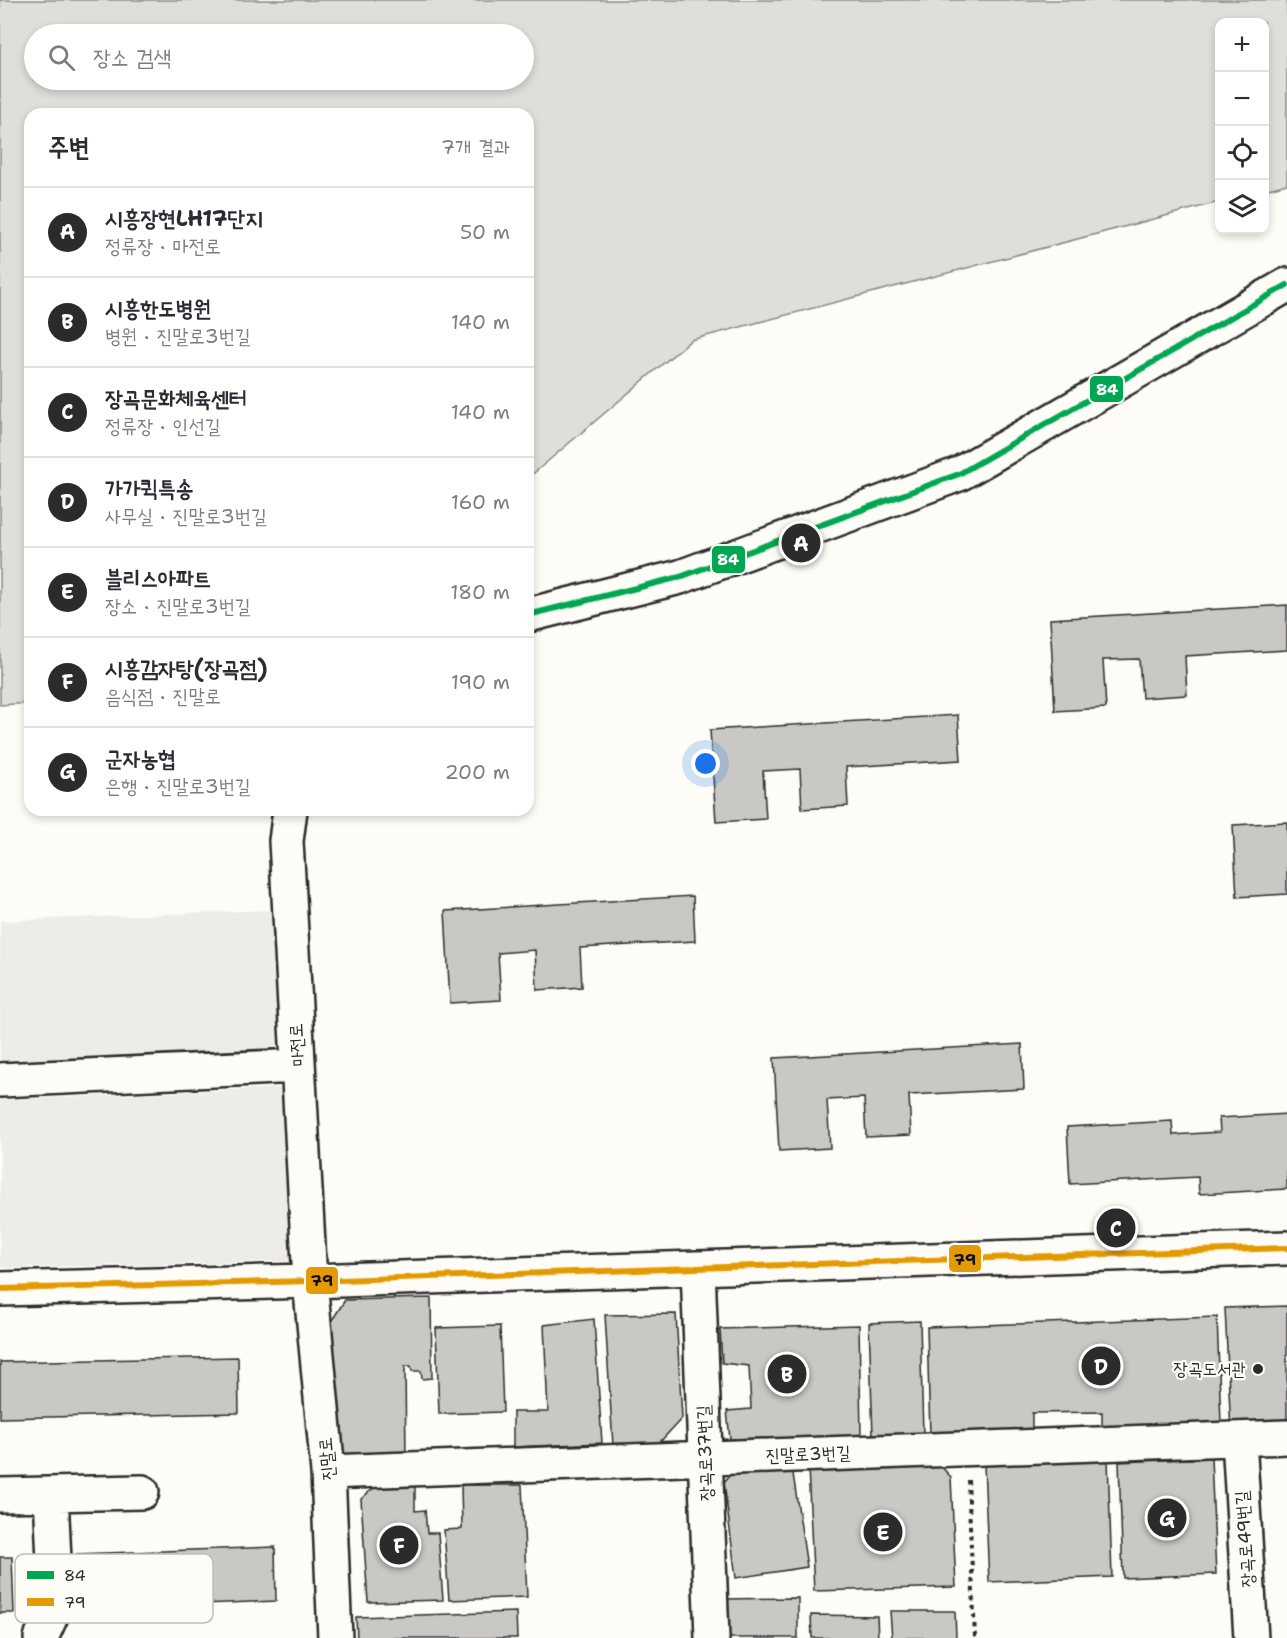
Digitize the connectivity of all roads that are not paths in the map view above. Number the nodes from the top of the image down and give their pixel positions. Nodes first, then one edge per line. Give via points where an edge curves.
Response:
1 (1287, 285) edge
2 (534, 614) edge
3 (289, 816) edge
4 (298, 1066) junction
5 (0, 1080) edge
6 (1287, 1248) edge
7 (698, 1268) junction
8 (310, 1281) junction
9 (0, 1289) edge
10 (1287, 1437) edge
11 (1239, 1439) junction
12 (705, 1458) junction
13 (328, 1472) junction
14 (142, 1492) dead end
15 (51, 1494) junction
16 (0, 1496) edge
17 (54, 1554) edge
18 (48, 1623) edge
19 (41, 1638) edge
20 (335, 1638) edge
21 (712, 1638) edge
22 (1251, 1638) edge

1 - 2 street via 958,474 680,577
3 - 4 street, 마전로 via 286,841
4 - 5 street
4 - 8 street, 마전로
6 - 7 street
7 - 8 street
7 - 12 street, 장곡로37번길
8 - 9 street
8 - 13 street, 진말로
10 - 11 street, 진말로3번길
11 - 12 street, 진말로3번길
11 - 22 street, 장곡로49번길
12 - 13 street, 진말로3번길
12 - 21 street, 장곡로37번길
13 - 20 street, 진말로
14 - 15 street
15 - 16 street
15 - 17 street
18 - 19 street

